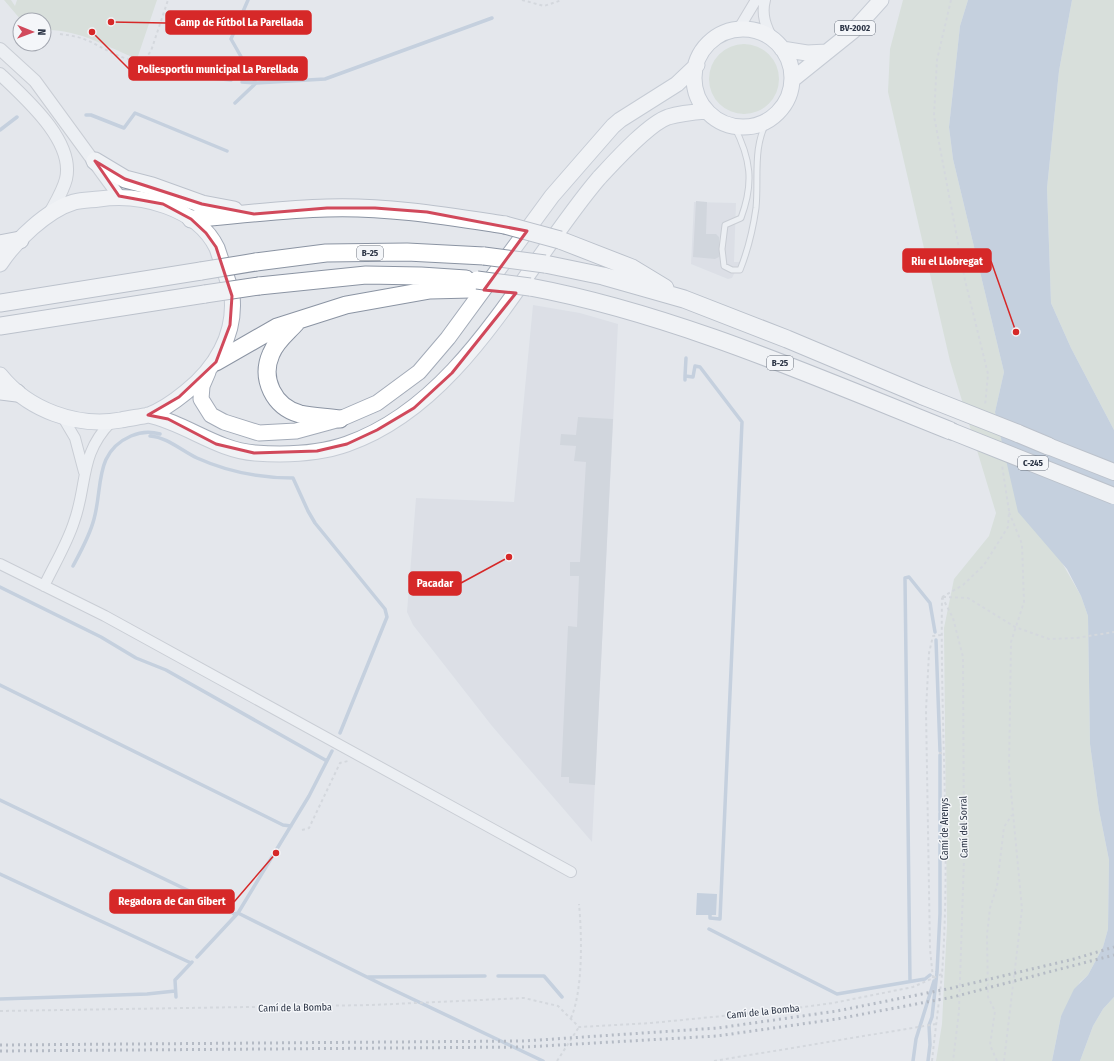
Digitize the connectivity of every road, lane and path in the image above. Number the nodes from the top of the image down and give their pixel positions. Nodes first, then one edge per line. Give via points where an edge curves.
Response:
1 (168, 0) edge
2 (522, 0) edge
3 (562, 0) edge
4 (756, 0) edge
5 (765, 0) edge
6 (880, 0) edge
7 (951, 0) edge
8 (738, 30) junction
9 (60, 34) dead end
10 (777, 44) junction
11 (0, 49) edge
12 (827, 52) junction
13 (696, 65) junction
14 (0, 74) edge
15 (792, 80) junction
16 (707, 111) junction
17 (768, 120) junction
18 (734, 126) junction
19 (95, 161) junction
20 (119, 196) junction
21 (50, 213) junction
22 (254, 214) junction
23 (191, 219) junction
24 (20, 240) junction
25 (0, 244) edge
26 (0, 264) edge
27 (474, 285) junction
28 (684, 299) junction
29 (7, 302) edge
30 (298, 322) junction
31 (0, 326) edge
32 (212, 367) junction
33 (0, 375) edge
34 (0, 391) edge
35 (17, 393) junction
36 (923, 396) joint
37 (984, 413) dead end
38 (148, 415) junction
39 (62, 416) junction
40 (340, 419) junction
41 (112, 422) junction
42 (928, 422) joint
43 (951, 431) joint
44 (1048, 446) joint
45 (1000, 460) dead end
46 (84, 472) junction
47 (1114, 472) edge
48 (1114, 496) edge
49 (1009, 511) junction
50 (0, 564) edge
51 (44, 586) junction
52 (942, 597) junction
53 (1015, 627) junction
54 (1114, 632) edge
55 (942, 635) junction
56 (938, 753) dead end
57 (943, 753) junction
58 (363, 758) junction
59 (940, 812) dead end
60 (945, 812) junction
61 (1013, 814) junction
62 (302, 830) dead end
63 (571, 872) dead end
64 (579, 904) dead end
65 (942, 974) junction
66 (933, 978) junction
67 (0, 1011) edge
68 (571, 1018) junction
69 (936, 1024) junction
70 (579, 1027) junction
71 (557, 1061) edge
72 (714, 1061) edge
73 (932, 1061) edge
74 (953, 1061) edge
75 (996, 1061) edge
76 (1004, 1061) edge

1 - 9 path via 151,51 144,60 135,61 116,55 82,38
2 - 3 path via 544,6
4 - 8 street
5 - 10 street via 763,14 766,26
6 - 12 main road, BV-2002 via 853,31
7 - 37 path via 937,60 934,116 965,280 988,374
8 - 10 main road via 759,32
8 - 13 main road via 712,41
10 - 12 main road via 807,53
10 - 15 main road via 790,64
11 - 19 street via 35,81
12 - 15 main road, BV-2002
13 - 16 main road via 697,92
13 - 40 main road via 677,84 613,126 552,196 448,338 419,372 376,403
14 - 21 street via 30,103 62,146 66,159 66,179
15 - 17 main road via 785,103
16 - 18 main road via 719,121
16 - 38 main road via 666,118 636,139 576,206 507,305 452,373 414,408 377,430 347,444 317,451 254,453 216,444 168,419
17 - 18 main road via 754,126
17 - 18 lane via 761,132 756,207 749,248 740,270 724,266 722,249 725,225 741,218 748,190 747,155
19 - 20 street
19 - 22 highway via 125,179 202,204
20 - 21 main road via 74,202
20 - 23 main road via 163,204
21 - 24 main road
22 - 23 highway
22 - 28 highway, bridge via 327,208 375,208 427,212 505,225 560,240 632,268
23 - 32 main road via 216,247 232,296 230,325 224,345
24 - 25 highway
24 - 26 main road
27 - 30 highway via 346,305
27 - 31 highway, B-25, bridge via 421,276 366,275 259,286
27 - 42 highway, B-25, bridge via 580,296 629,310 761,356
28 - 29 highway, B-25, bridge via 603,276 545,264 484,256 408,252 326,253 201,270
28 - 36 highway, B-25
30 - 32 highway via 277,327
30 - 40 highway via 278,341 271,353 268,376 273,395 278,402 300,414
32 - 38 main road via 196,384 166,407
32 - 40 main road via 202,386 201,399 211,415 224,422 259,433 296,431
33 - 35 main road
34 - 35 highway
35 - 39 main road via 32,403
36 - 44 highway, C-245, bridge
38 - 41 main road
39 - 41 main road via 86,422
39 - 46 street via 75,438
41 - 46 street via 93,444
42 - 43 highway, C-245
43 - 48 highway, C-245, bridge
44 - 47 highway, C-245
45 - 49 path
46 - 51 street via 74,522
49 - 52 path via 1008,527 984,565 963,585
49 - 53 path via 1022,544 1024,602
50 - 51 street
51 - 58 street via 105,616
52 - 53 path via 968,598
52 - 55 path, Camí de Arenys
52 - 74 path, Camí del Sorral via 953,618 963,657 964,858 959,1011
53 - 54 path via 1049,639
53 - 61 path via 1011,642 1009,762
55 - 57 path, Camí de Arenys
55 - 66 path via 933,636 928,653 926,710 929,918
56 - 57 path
57 - 60 path, Camí de Arenys
58 - 62 path via 340,763 309,828
58 - 63 street
59 - 60 path
60 - 65 path, Camí de Arenys
61 - 75 path via 1004,827 986,935 988,997 995,1011 990,1045
61 - 76 path via 1022,909
64 - 68 path via 579,972 575,1008
65 - 66 path, Camí de la Bomba
65 - 69 path, Camí de Arenys
66 - 70 path, Camí de la Bomba via 913,987 833,1003 651,1023
67 - 68 path, Camí de la Bomba via 372,1005 524,998 558,1006
68 - 70 path, Camí de la Bomba
69 - 72 path
69 - 73 path, Camí de Arenys
70 - 71 path

